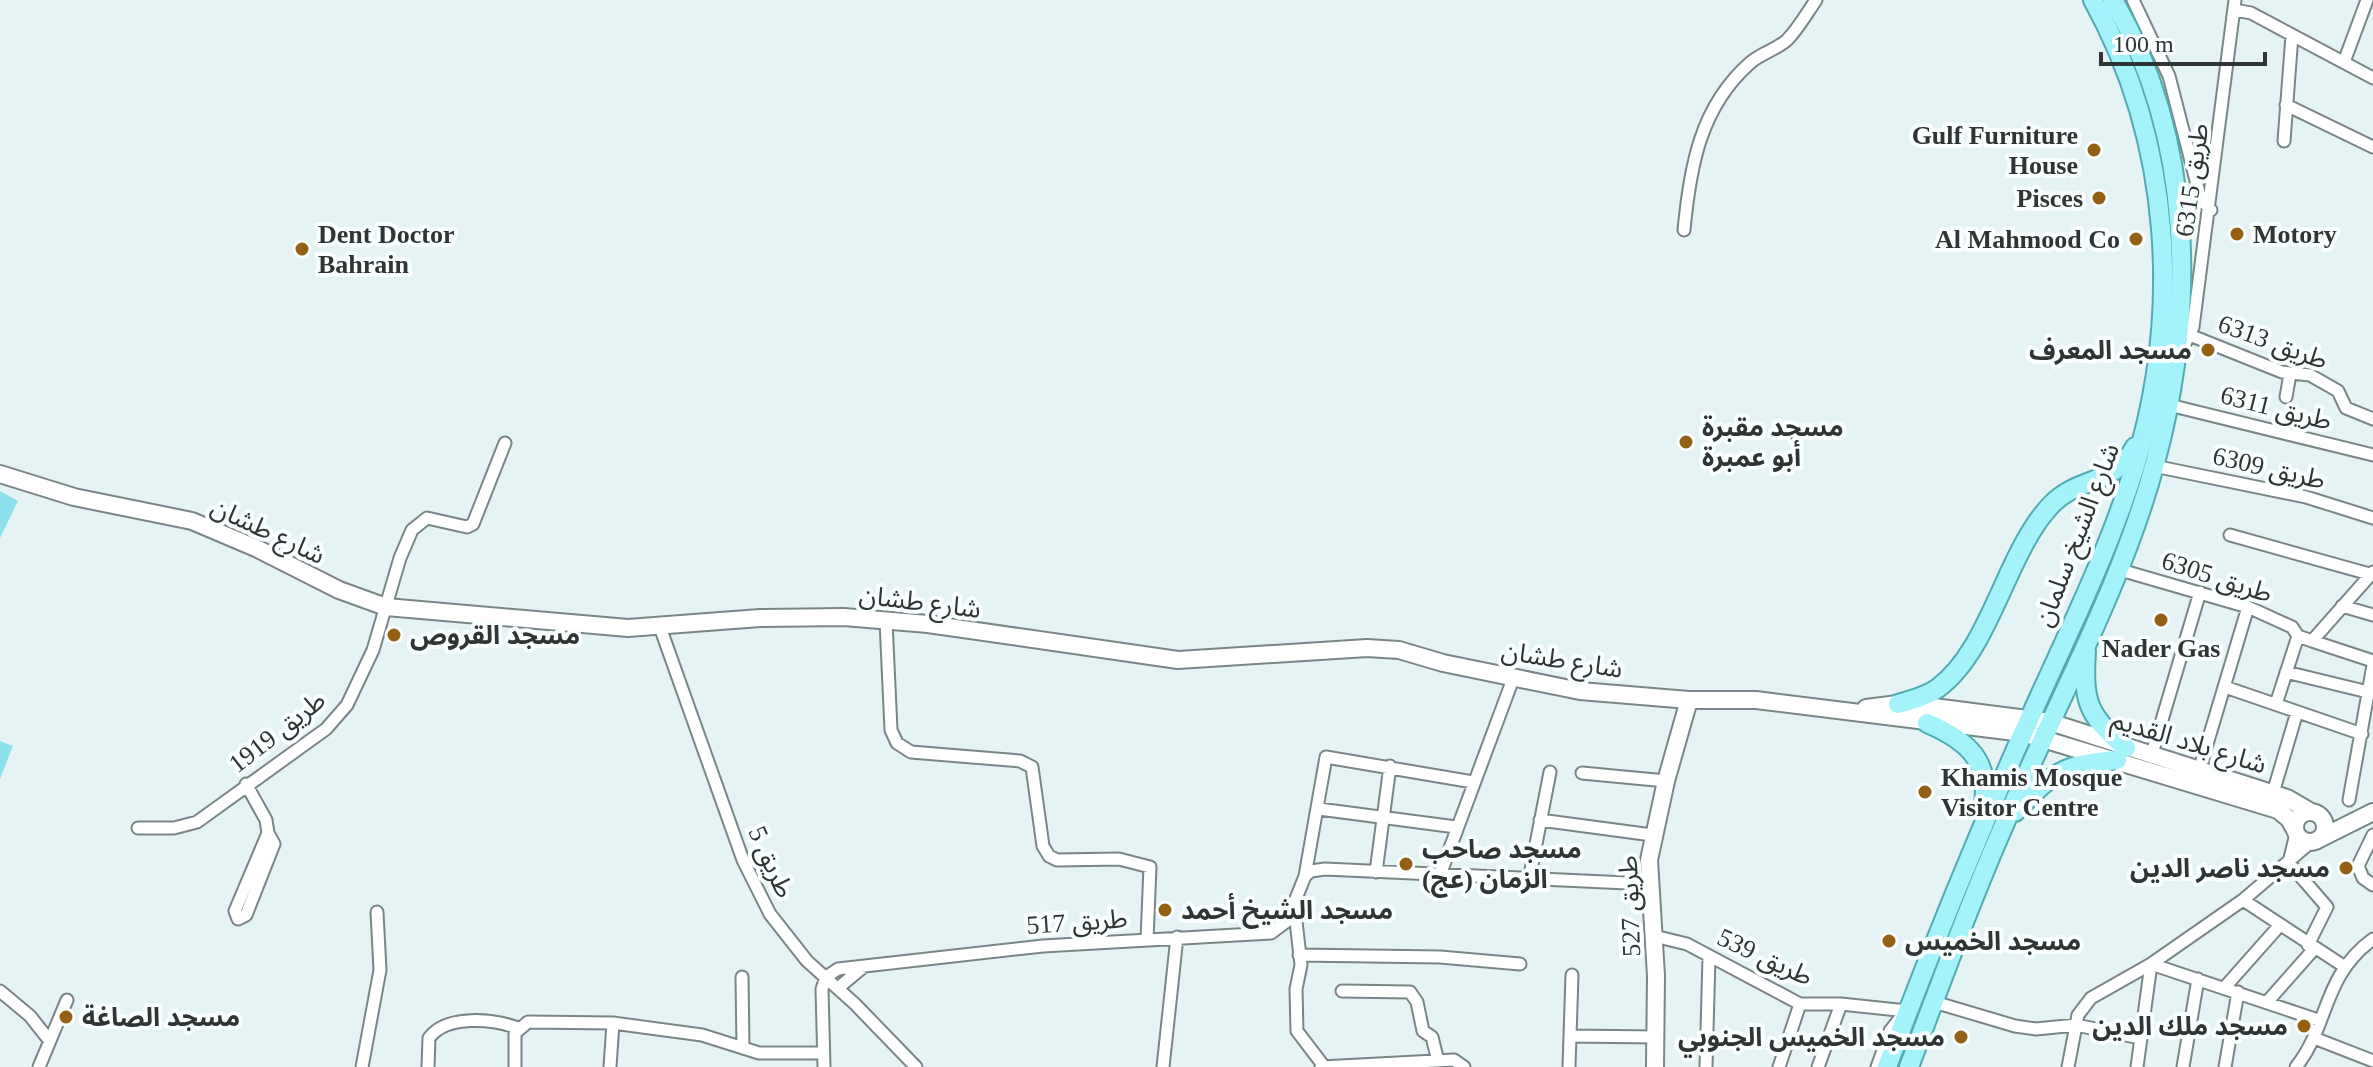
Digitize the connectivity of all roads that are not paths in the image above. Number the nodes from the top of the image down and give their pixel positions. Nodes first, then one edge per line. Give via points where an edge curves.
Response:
1 (1816, 0) edge
2 (2093, 0) edge
3 (2113, 0) edge
4 (2133, 0) edge
5 (2367, 0) edge
6 (2236, 4) edge
7 (2292, 35) junction
8 (2344, 62) junction
9 (2373, 78) edge
10 (2286, 105) junction
11 (2284, 141) dead end
12 (2373, 147) edge
13 (2195, 165) junction
14 (2217, 167) junction
15 (2211, 210) junction
16 (1684, 230) dead end
17 (2192, 336) junction
18 (2177, 361) junction
19 (2290, 374) junction
20 (2286, 397) dead end
21 (2169, 405) junction
22 (2373, 419) edge
23 (2146, 425) junction
24 (505, 443) dead end
25 (2373, 455) edge
26 (2154, 466) junction
27 (0, 474) edge
28 (2373, 518) edge
29 (2230, 535) dead end
30 (2117, 569) junction
31 (2373, 574) edge
32 (2200, 592) junction
33 (2342, 606) junction
34 (386, 607) junction
35 (2248, 607) junction
36 (2373, 615) edge
37 (886, 621) junction
38 (660, 627) junction
39 (2298, 636) junction
40 (2086, 640) junction
41 (2312, 641) junction
42 (2373, 663) edge
43 (2286, 672) junction
44 (1513, 679) junction
45 (2225, 687) junction
46 (2370, 693) edge
47 (1689, 700) junction
48 (1898, 704) junction
49 (2276, 704) junction
50 (1852, 710) junction
51 (2297, 712) junction
52 (1927, 723) junction
53 (2026, 725) junction
54 (2046, 730) junction
55 (2362, 734) junction
56 (2122, 754) junction
57 (2151, 757) junction
58 (1390, 766) junction
59 (2199, 771) junction
60 (1550, 772) dead end
61 (1582, 773) dead end
62 (1666, 781) junction
63 (1473, 782) junction
64 (246, 784) junction
65 (2273, 793) junction
66 (2349, 800) dead end
67 (1319, 809) junction
68 (2373, 810) edge
69 (2316, 815) junction
70 (1383, 816) junction
71 (1540, 820) junction
72 (2005, 823) junction
73 (1456, 827) junction
74 (138, 828) dead end
75 (268, 833) junction
76 (1652, 835) junction
77 (1979, 835) junction
78 (2373, 835) edge
79 (2305, 836) junction
80 (2289, 863) junction
81 (1376, 872) junction
82 (1440, 875) junction
83 (1305, 876) junction
84 (1529, 880) junction
85 (1649, 884) junction
86 (2373, 885) edge
87 (2243, 900) junction
88 (1294, 904) junction
89 (377, 912) dead end
90 (2280, 925) junction
91 (1654, 936) junction
92 (1177, 937) junction
93 (2373, 939) edge
94 (1147, 940) junction
95 (2311, 947) junction
96 (1299, 955) junction
97 (1709, 957) junction
98 (1520, 964) dead end
99 (2151, 964) junction
100 (866, 966) junction
101 (2345, 967) junction
102 (1572, 975) dead end
103 (742, 977) dead end
104 (826, 977) junction
105 (2198, 979) junction
106 (2225, 987) junction
107 (838, 988) junction
108 (0, 991) edge
109 (1342, 991) dead end
110 (2238, 992) junction
111 (67, 1000) dead end
112 (2268, 1001) junction
113 (1934, 1002) junction
114 (1800, 1004) junction
115 (1841, 1004) junction
116 (1907, 1011) junction
117 (2077, 1020) junction
118 (2318, 1020) junction
119 (613, 1023) junction
120 (518, 1028) junction
121 (1571, 1036) junction
122 (1656, 1037) junction
123 (2140, 1038) junction
124 (2314, 1038) junction
125 (49, 1040) junction
126 (743, 1048) junction
127 (823, 1053) junction
128 (1438, 1061) junction
129 (2373, 1061) edge
130 (1322, 1066) edge
131 (39, 1067) edge
132 (362, 1067) edge
133 (428, 1067) edge
134 (515, 1067) edge
135 (610, 1067) edge
136 (824, 1067) edge
137 (916, 1067) edge
138 (1163, 1067) edge
139 (1464, 1067) edge
140 (1569, 1067) edge
141 (1655, 1067) edge
142 (1706, 1067) edge
143 (1779, 1067) edge
144 (1818, 1067) edge
145 (1877, 1067) edge
146 (1887, 1067) edge
147 (1909, 1067) edge
148 (2068, 1067) edge
149 (2137, 1067) edge
150 (2183, 1067) edge
151 (2225, 1067) edge
152 (2296, 1067) edge

1 - 16 street via 1787,40 1752,61 1719,99 1701,133 1689,177
2 - 23 main road, شارع الشيخ سلمان via 2132,85 2158,197 2162,319
3 - 18 main road, شارع الشيخ سلمان via 2150,80 2177,193 2182,282
4 - 13 street via 2169,76
5 - 8 street
6 - 7 street
6 - 14 street, طريق 6315
7 - 8 street
7 - 10 street
8 - 9 street
10 - 11 street
10 - 12 street
13 - 14 street
13 - 15 street via 2201,200
14 - 15 street, طريق 6315
15 - 17 street, طريق 6315
17 - 18 street, طريق 6315
17 - 19 street, طريق 6313
18 - 21 main road, شارع الشيخ سلمان
19 - 20 street
19 - 22 street, طريق 6313 via 2310,375 2335,388 2346,408
21 - 25 street, طريق 6311
21 - 26 main road, شارع الشيخ سلمان
23 - 48 main road via 2119,469 2050,506 1950,677 1936,689
23 - 53 main road, شارع الشيخ سلمان via 2121,504
24 - 34 street, طريق 1919 via 473,524 427,518 412,530
26 - 28 street, طريق 6309 via 2306,497
26 - 30 main road, شارع الشيخ سلمان
27 - 34 street, شارع طشان via 74,497 192,521
29 - 31 street
30 - 32 street, طريق 6305
30 - 40 main road, شارع الشيخ سلمان
31 - 33 street
32 - 35 street, طريق 6305
32 - 57 street
33 - 36 street
33 - 41 street
34 - 38 street, شارع طشان
34 - 64 street, طريق 1919 via 347,705 319,734
35 - 39 street, طريق 6305 via 2292,627
35 - 45 street
37 - 38 street, شارع طشان via 803,617
37 - 44 street, شارع طشان via 1178,660 1399,650
37 - 94 street via 891,730 897,743 911,752 1020,761 1032,767 1043,846 1049,856 1119,859 1150,867
38 - 104 street, طريق 5 via 743,860 786,938
39 - 41 street, طريق 6305
39 - 43 street
40 - 54 main road, شارع الشيخ سلمان
40 - 56 main road via 2088,708
41 - 42 street
42 - 46 street
43 - 46 street
43 - 49 street
44 - 47 street, شارع طشان
44 - 63 street
45 - 49 street
45 - 59 street
46 - 55 street
47 - 50 street, شارع طشان via 1734,698
47 - 62 street, طريق 527
48 - 50 street, شارع طشان
48 - 53 street, شارع طشان
49 - 51 street
50 - 52 street, شارع طشان
51 - 55 street
51 - 65 street
52 - 53 street, شارع طشان
52 - 77 main road via 1955,735 1980,765 1986,785
53 - 54 street, شارع طشان
53 - 77 main road, شارع الشيخ سلمان
54 - 56 street, شارع بلاد القديم
54 - 72 main road, شارع الشيخ سلمان
55 - 66 street
56 - 57 street, شارع بلاد القديم
56 - 72 main road via 2071,765 2047,779
56 - 79 street, شارع بلاد القديم via 2278,810
57 - 59 street, شارع بلاد القديم
58 - 63 street
58 - 67 street, طريق 517 via 1326,757
58 - 70 street
59 - 65 street, شارع بلاد القديم
60 - 71 street
61 - 62 street
62 - 76 street, طريق 527
63 - 73 street
64 - 74 street, طريق 1919 via 197,822
64 - 75 street
65 - 69 street, شارع بلاد القديم
67 - 70 street
67 - 83 street, طريق 517
68 - 69 street via 2344,817
68 - 79 street
69 - 79 street via 2325,829
69 - 79 street via 2298,817
70 - 73 street
70 - 81 street
71 - 76 street
71 - 84 street
72 - 113 main road, شارع الشيخ سلمان
73 - 82 street
75 - 75 street via 274,844 246,915 238,919 235,911
76 - 85 street, طريق 527
77 - 116 main road, شارع الشيخ سلمان
78 - 86 street via 2358,866
79 - 80 street
80 - 87 street
80 - 95 street via 2326,904
81 - 82 street
81 - 83 street via 1325,869
82 - 84 street
83 - 88 street, طريق 517
84 - 85 street
85 - 91 street, طريق 527
87 - 90 street
87 - 99 street
88 - 92 street, طريق 517 via 1280,930 1271,933
88 - 96 street
89 - 132 street via 380,970
90 - 95 street
90 - 106 street
91 - 97 street, طريق 539 via 1687,944
91 - 122 street, طريق 527
92 - 94 street, طريق 517
92 - 138 street
93 - 101 street
94 - 100 street, طريق 517
95 - 101 street
95 - 112 street
96 - 98 street
96 - 130 street via 1297,1031
97 - 114 street, طريق 539
97 - 142 street
99 - 105 street
99 - 117 street via 2091,998
99 - 123 street
100 - 104 street, طريق 517 via 842,967
100 - 107 street
101 - 118 street
102 - 121 street
103 - 126 street
104 - 107 street, طريق 5
104 - 127 street via 821,998
105 - 106 street
105 - 150 street
106 - 110 street
107 - 137 street, طريق 5
108 - 125 street
109 - 128 street via 1410,992
110 - 112 street
110 - 151 street
111 - 125 street
112 - 118 street
113 - 117 street via 2036,1029
113 - 147 main road, شارع الشيخ سلمان
114 - 115 street, طريق 539
114 - 143 street
115 - 116 street, طريق 539
115 - 144 street
116 - 145 street via 1890,1031
116 - 146 main road, شارع الشيخ سلمان
117 - 123 street
117 - 148 street
118 - 124 street
119 - 120 street via 528,1022
119 - 126 street via 702,1035
119 - 135 street
120 - 133 street via 497,1022 441,1027 429,1038
120 - 134 street via 513,1039
121 - 122 street
121 - 140 street
122 - 141 street, طريق 527
123 - 149 street
124 - 129 street
124 - 152 street
125 - 131 street
126 - 127 street via 773,1054
127 - 136 street
128 - 130 street
128 - 139 street via 1459,1061

